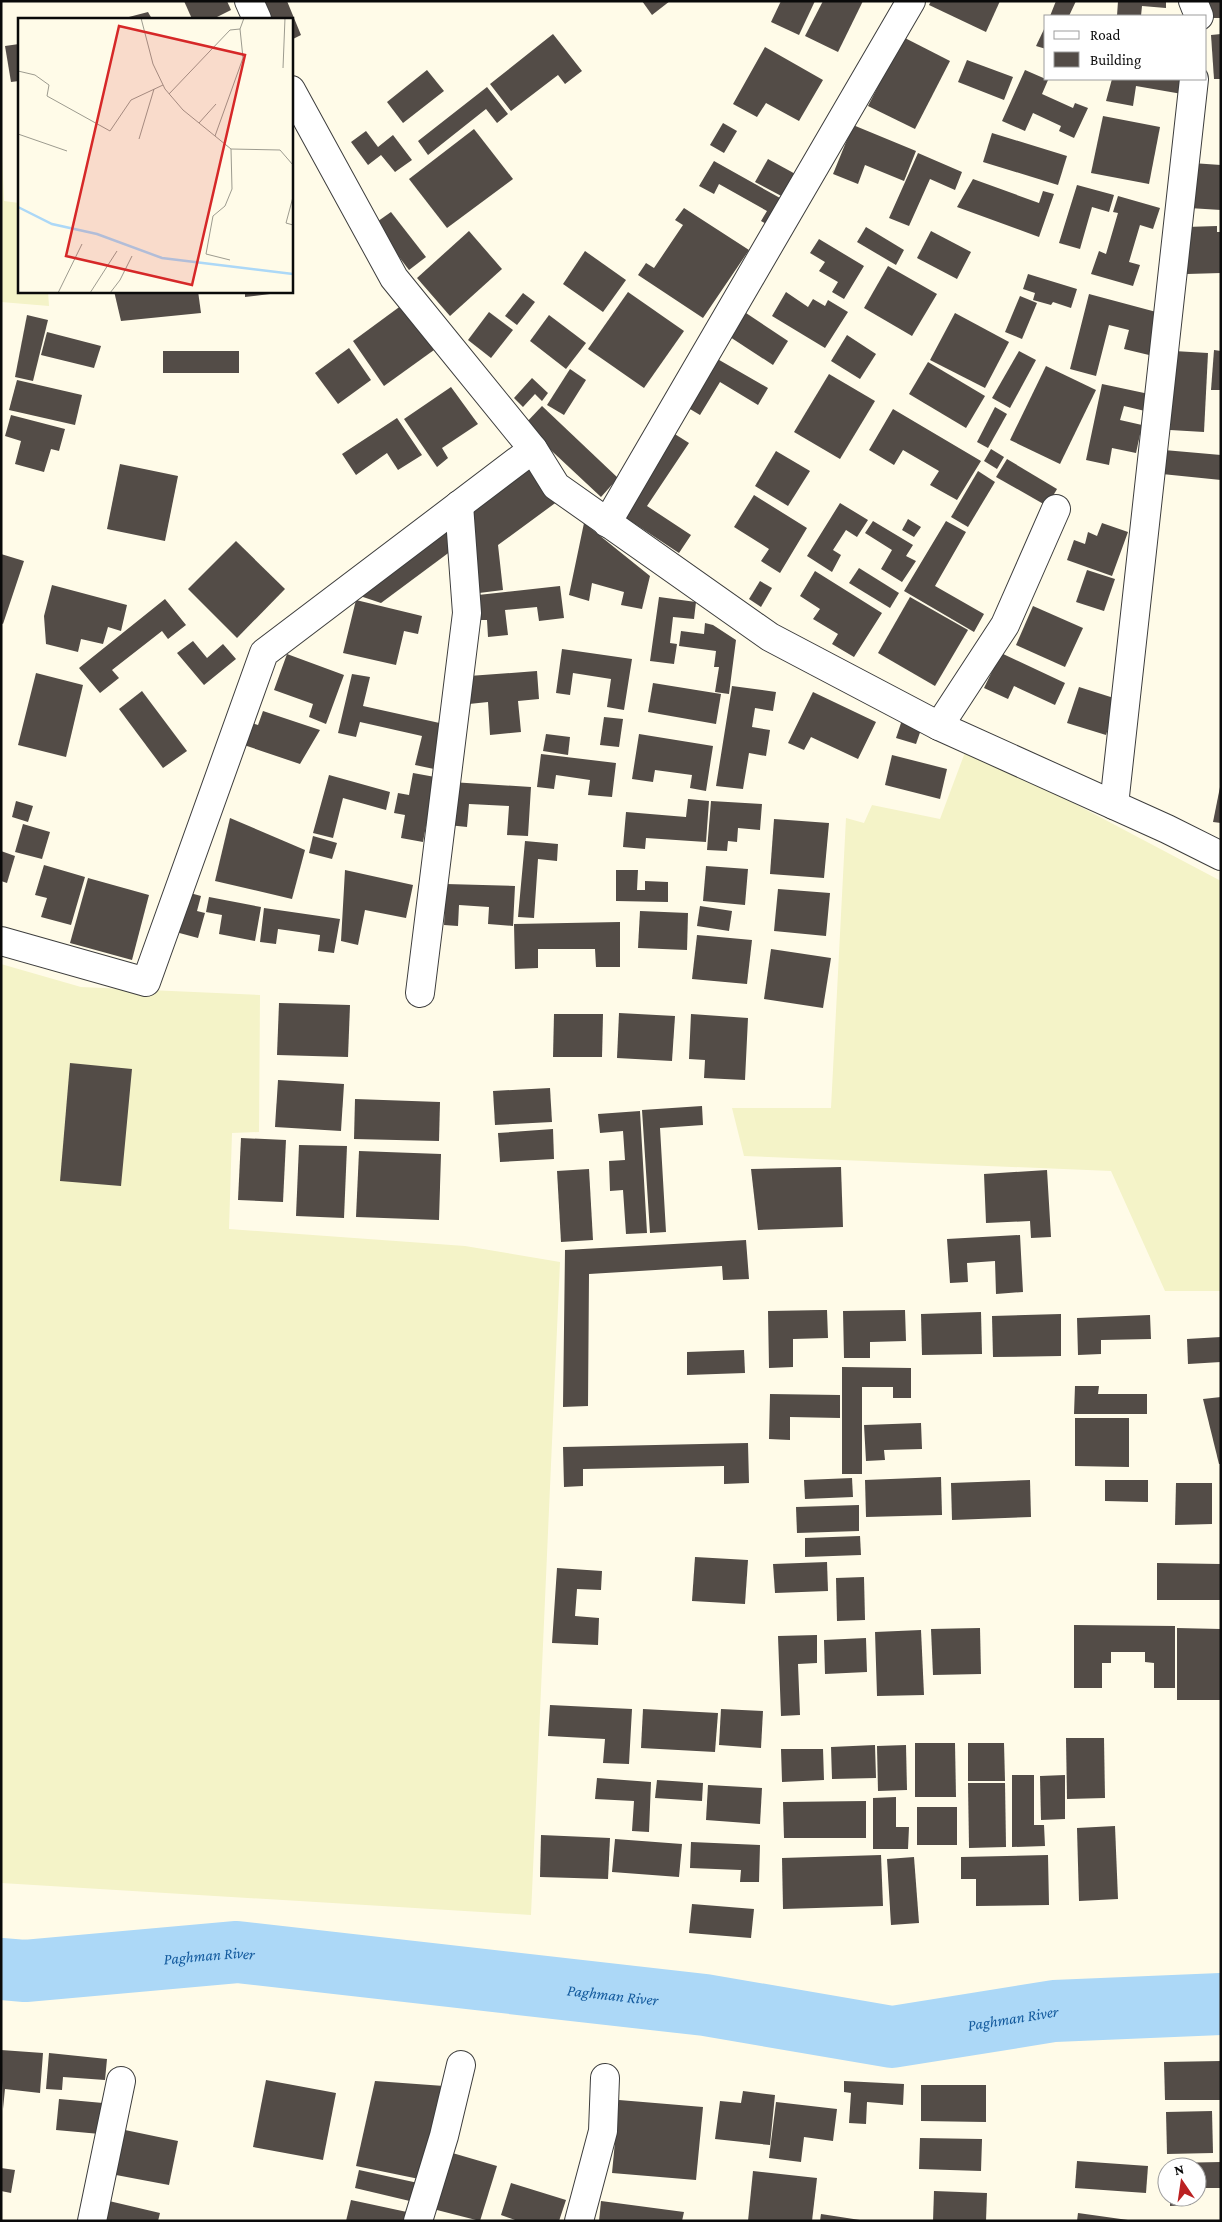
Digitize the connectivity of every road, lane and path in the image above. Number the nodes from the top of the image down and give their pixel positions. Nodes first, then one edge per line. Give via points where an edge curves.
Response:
1 (249, 1) edge
2 (911, 1) edge
3 (1193, 1) edge
4 (1199, 15) edge
5 (258, 18) edge
6 (1194, 80) edge
7 (292, 92) edge
8 (533, 449) junction
9 (459, 504) junction
10 (1056, 509) dead end
11 (607, 523) junction
12 (939, 726) junction
13 (1114, 805) junction
14 (1221, 856) edge
15 (1, 941) edge
16 (420, 993) dead end
17 (461, 2066) dead end
18 (605, 2078) dead end
19 (121, 2081) dead end
20 (92, 2221) edge
21 (418, 2221) edge
22 (579, 2221) edge

1 - 5 street
2 - 11 street
3 - 4 street
6 - 13 street
7 - 8 street via 394,278
8 - 9 street
8 - 11 street via 556,486
9 - 15 street via 264,653 146,982
9 - 16 street via 467,613
10 - 12 street via 1005,625
11 - 12 street via 770,637
12 - 13 street
13 - 14 street
17 - 21 street
18 - 22 street via 603,2131
19 - 20 street

